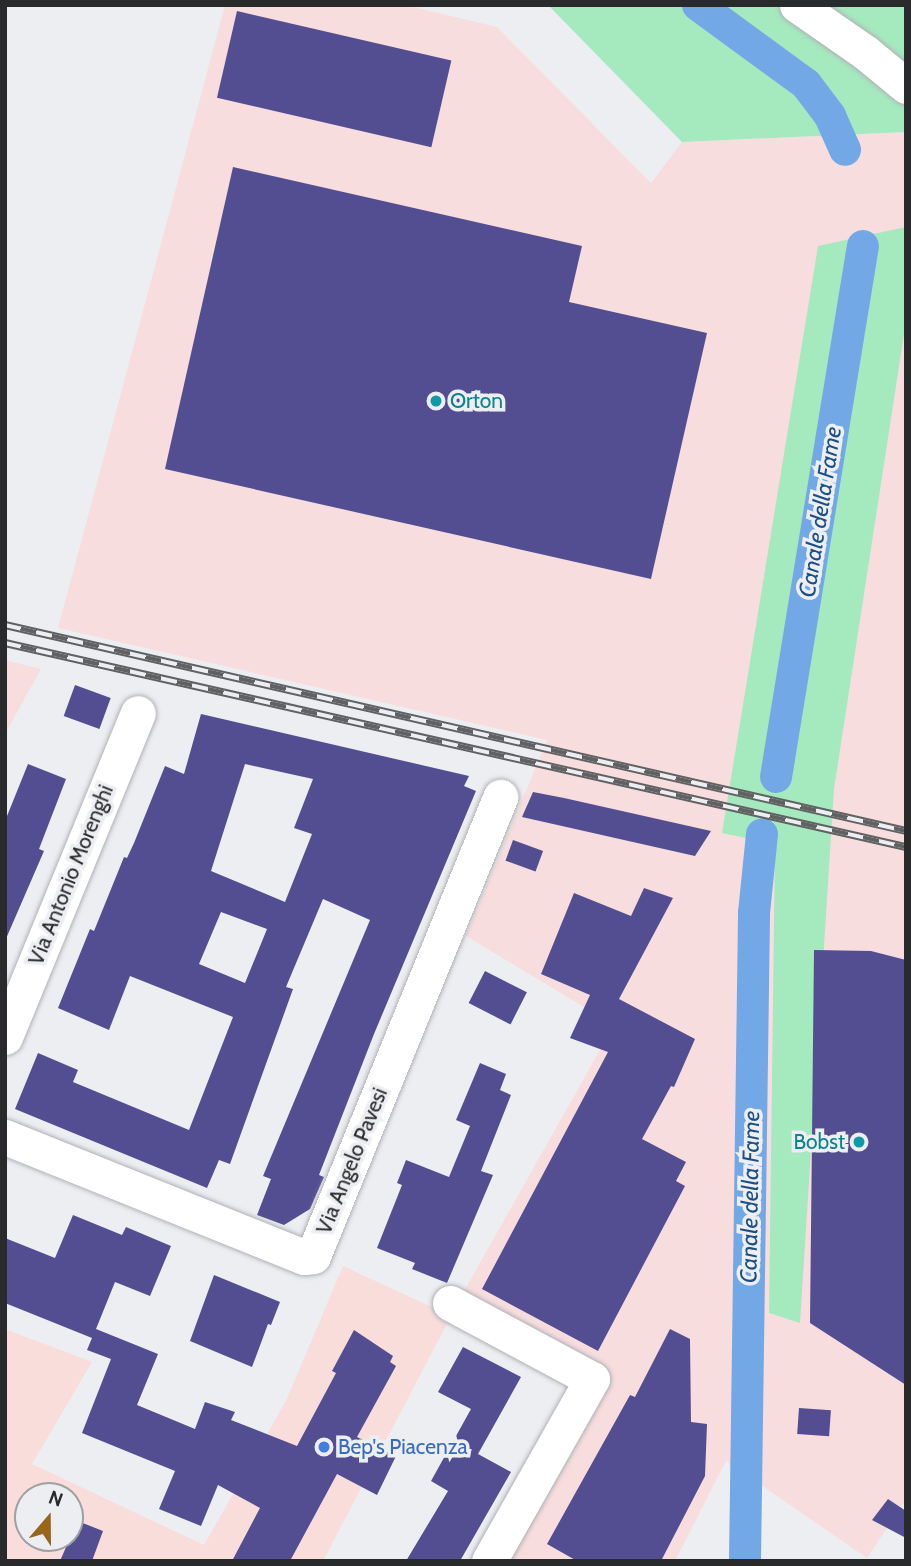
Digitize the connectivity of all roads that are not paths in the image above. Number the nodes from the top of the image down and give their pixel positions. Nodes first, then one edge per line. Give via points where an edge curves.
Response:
1 (797, 5) edge
2 (906, 86) edge
3 (138, 713) dead end
4 (500, 797) dead end
5 (5, 1037) edge
6 (5, 1137) edge
7 (450, 1303) dead end
8 (489, 1561) edge

1 - 2 street
3 - 5 street, Via Antonio Morenghi
4 - 6 street, Via Angelo Pavesi via 313,1256 304,1257
7 - 8 street via 592,1380

